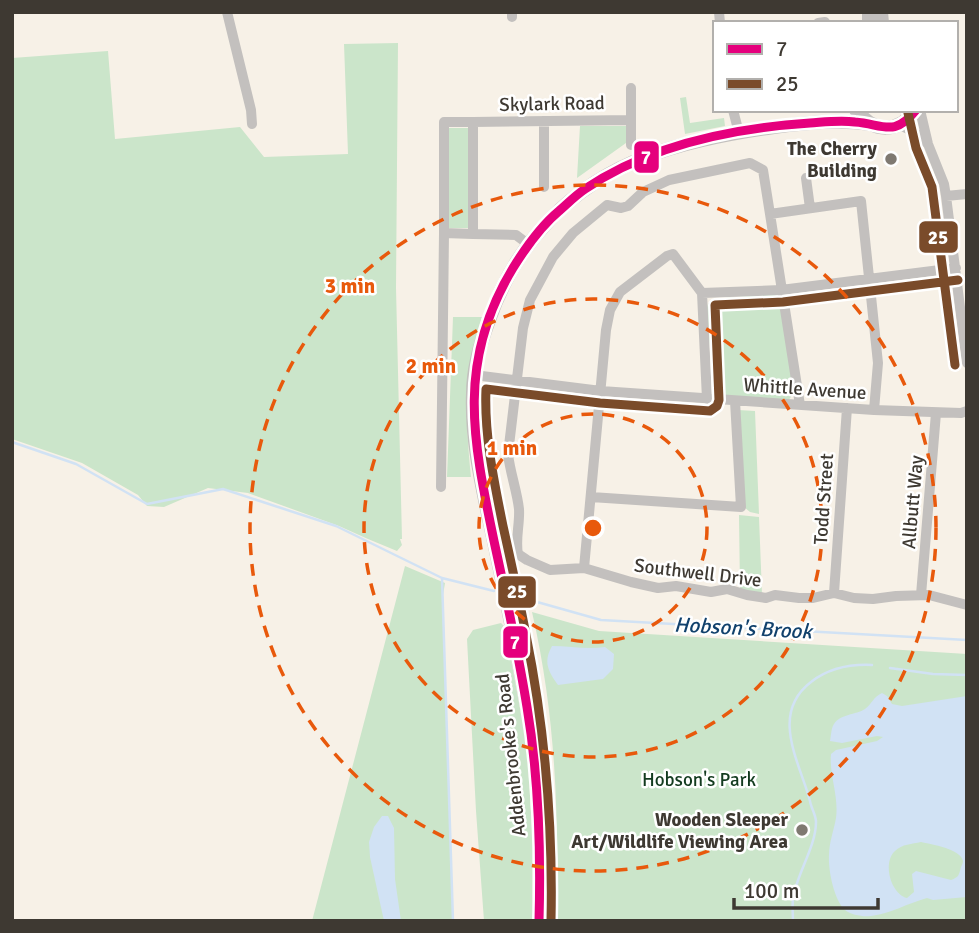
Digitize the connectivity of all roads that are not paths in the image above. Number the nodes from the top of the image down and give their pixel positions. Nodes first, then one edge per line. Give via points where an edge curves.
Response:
1 (228, 12) edge
2 (631, 88) dead end
3 (734, 112) edge
4 (827, 112) edge
5 (857, 112) edge
6 (916, 112) edge
7 (919, 112) edge
8 (631, 120) junction
9 (544, 121) junction
10 (473, 122) junction
11 (808, 123) junction
12 (252, 124) dead end
13 (870, 124) junction
14 (900, 125) junction
15 (739, 133) junction
16 (928, 144) junction
17 (631, 145) dead end
18 (806, 178) dead end
19 (544, 187) dead end
20 (967, 194) edge
21 (946, 196) junction
22 (810, 208) junction
23 (770, 214) junction
24 (444, 233) junction
25 (473, 234) junction
26 (528, 244) junction
27 (956, 268) junction
28 (869, 280) junction
29 (781, 290) junction
30 (702, 293) junction
31 (967, 362) edge
32 (474, 375) junction
33 (517, 380) junction
34 (601, 391) junction
35 (707, 399) junction
36 (735, 401) junction
37 (800, 405) junction
38 (847, 408) junction
39 (874, 410) junction
40 (967, 411) edge
41 (936, 412) junction
42 (441, 487) dead end
43 (591, 497) junction
44 (584, 568) junction
45 (834, 593) junction
46 (921, 595) junction
47 (967, 605) edge
48 (539, 921) edge

1 - 12 street
2 - 8 street, Skylark Road
3 - 15 street
4 - 11 street, Addenbrooke's Road
5 - 13 street
6 - 14 street
7 - 16 street
8 - 9 street, Skylark Road
8 - 17 street, Skylark Road
9 - 10 street, Skylark Road
9 - 19 street
10 - 24 street, Skylark Road via 444,122
10 - 25 street
11 - 13 street, Addenbrooke's Road
11 - 15 street, Addenbrooke's Road
13 - 14 street, Addenbrooke's Road via 883,128
14 - 16 street
15 - 26 street, Addenbrooke's Road via 659,152 610,173 581,191
16 - 21 street
18 - 22 street
20 - 21 street
21 - 27 street
22 - 23 street
22 - 28 street via 861,201
23 - 29 street
23 - 33 street via 763,170 750,163 668,180 643,192 628,206 607,205 553,257 530,300
24 - 25 street
24 - 42 street
25 - 26 street via 516,235
26 - 32 street, Addenbrooke's Road via 491,312
27 - 28 street
27 - 31 street
28 - 29 street
28 - 39 street via 878,363
29 - 30 street
29 - 37 street
30 - 34 street via 673,254 620,292 606,330
30 - 35 street
32 - 33 street, Whittle Avenue
32 - 48 street, Addenbrooke's Road via 475,443 532,745 540,858
33 - 34 street, Whittle Avenue
33 - 44 street, Southwell Drive via 508,454 519,510 518,554 550,570
34 - 35 street, Whittle Avenue
34 - 43 street
35 - 36 street, Whittle Avenue
36 - 37 street, Whittle Avenue
36 - 43 street via 741,507
37 - 38 street, Whittle Avenue
38 - 39 street, Whittle Avenue
38 - 45 street, Todd Street
39 - 41 street, Whittle Avenue
40 - 41 street, Whittle Avenue
41 - 46 street, Allbutt Way
43 - 44 street
44 - 45 street, Southwell Drive via 657,588 727,589 766,598
45 - 46 street, Southwell Drive via 873,599
46 - 47 street, Southwell Drive

